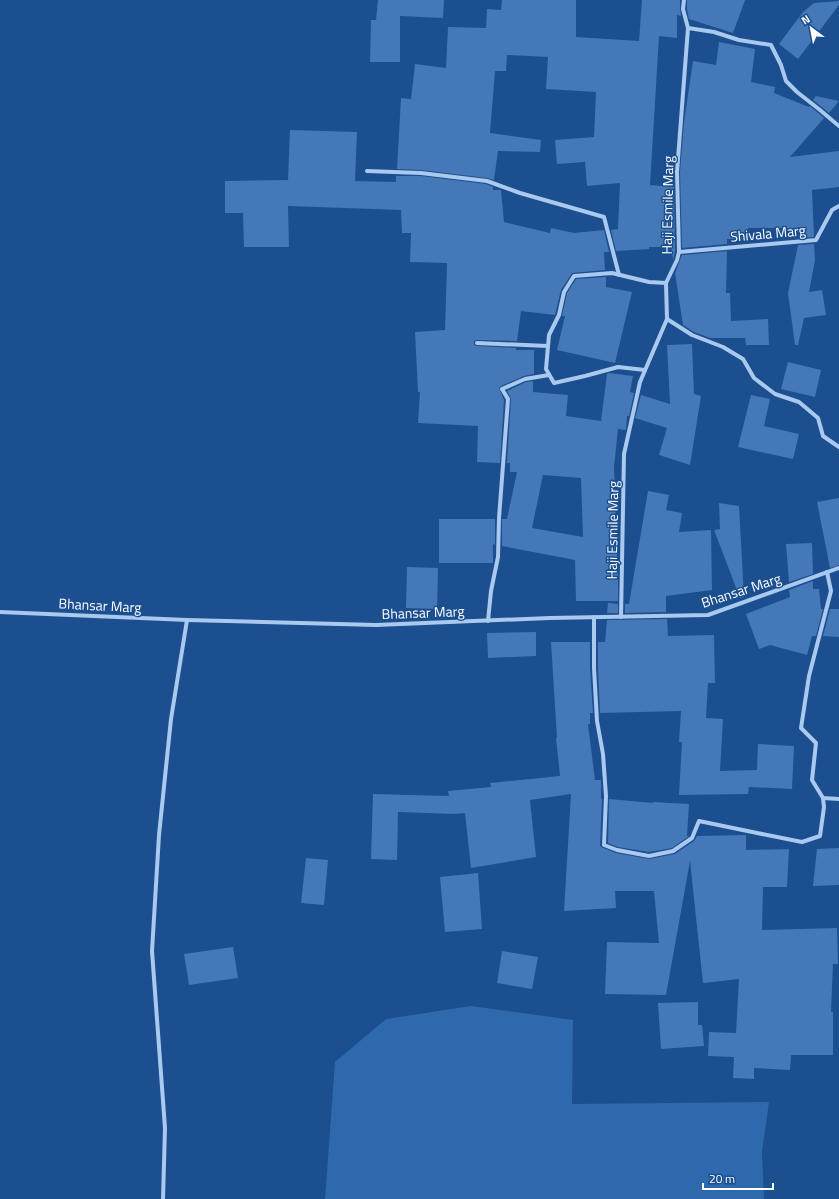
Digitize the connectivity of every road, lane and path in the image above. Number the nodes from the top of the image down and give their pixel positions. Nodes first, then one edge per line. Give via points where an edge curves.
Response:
1 (684, 0) edge
2 (688, 28) junction
3 (839, 126) edge
4 (367, 171) dead end
5 (839, 206) edge
6 (679, 252) junction
7 (619, 275) junction
8 (666, 283) junction
9 (667, 319) junction
10 (477, 344) dead end
11 (548, 346) junction
12 (645, 370) junction
13 (549, 375) junction
14 (839, 447) edge
15 (839, 568) edge
16 (827, 572) junction
17 (0, 612) edge
18 (594, 617) junction
19 (621, 617) junction
20 (187, 620) junction
21 (488, 620) junction
22 (823, 798) junction
23 (839, 800) edge
24 (163, 1199) edge

1 - 2 street, Haji Esmile Marg via 683,9
2 - 3 street via 772,45 786,81
2 - 6 street, Haji Esmile Marg via 677,172
4 - 7 street via 421,173 487,181 604,217
5 - 6 street, Shivala Marg via 832,210 816,240
6 - 8 street, Haji Esmile Marg
7 - 8 street
7 - 11 street via 612,273 574,276 564,292 559,315 549,335
8 - 9 street, Haji Esmile Marg
9 - 12 street, Haji Esmile Marg
9 - 14 street via 692,335 723,347 744,359 754,378 775,394 799,402 818,418 823,436
10 - 11 street
11 - 13 street via 546,369
12 - 13 street via 618,368 554,383
12 - 19 street, Haji Esmile Marg via 624,454
13 - 21 street via 525,379 502,390 508,400 508,407 498,557
15 - 16 street, Bhansar Marg
16 - 19 street, Bhansar Marg via 708,615
16 - 22 street via 831,591 809,676 801,728 816,743 812,780
17 - 20 street, Bhansar Marg
18 - 19 street, Bhansar Marg
18 - 21 street, Bhansar Marg
18 - 22 street via 597,721 603,754 606,796 604,845 649,856 673,851 692,838 699,821 802,842 820,836
20 - 21 street, Bhansar Marg via 376,625
20 - 24 street via 171,719 159,835 152,950 165,1128
22 - 23 street

